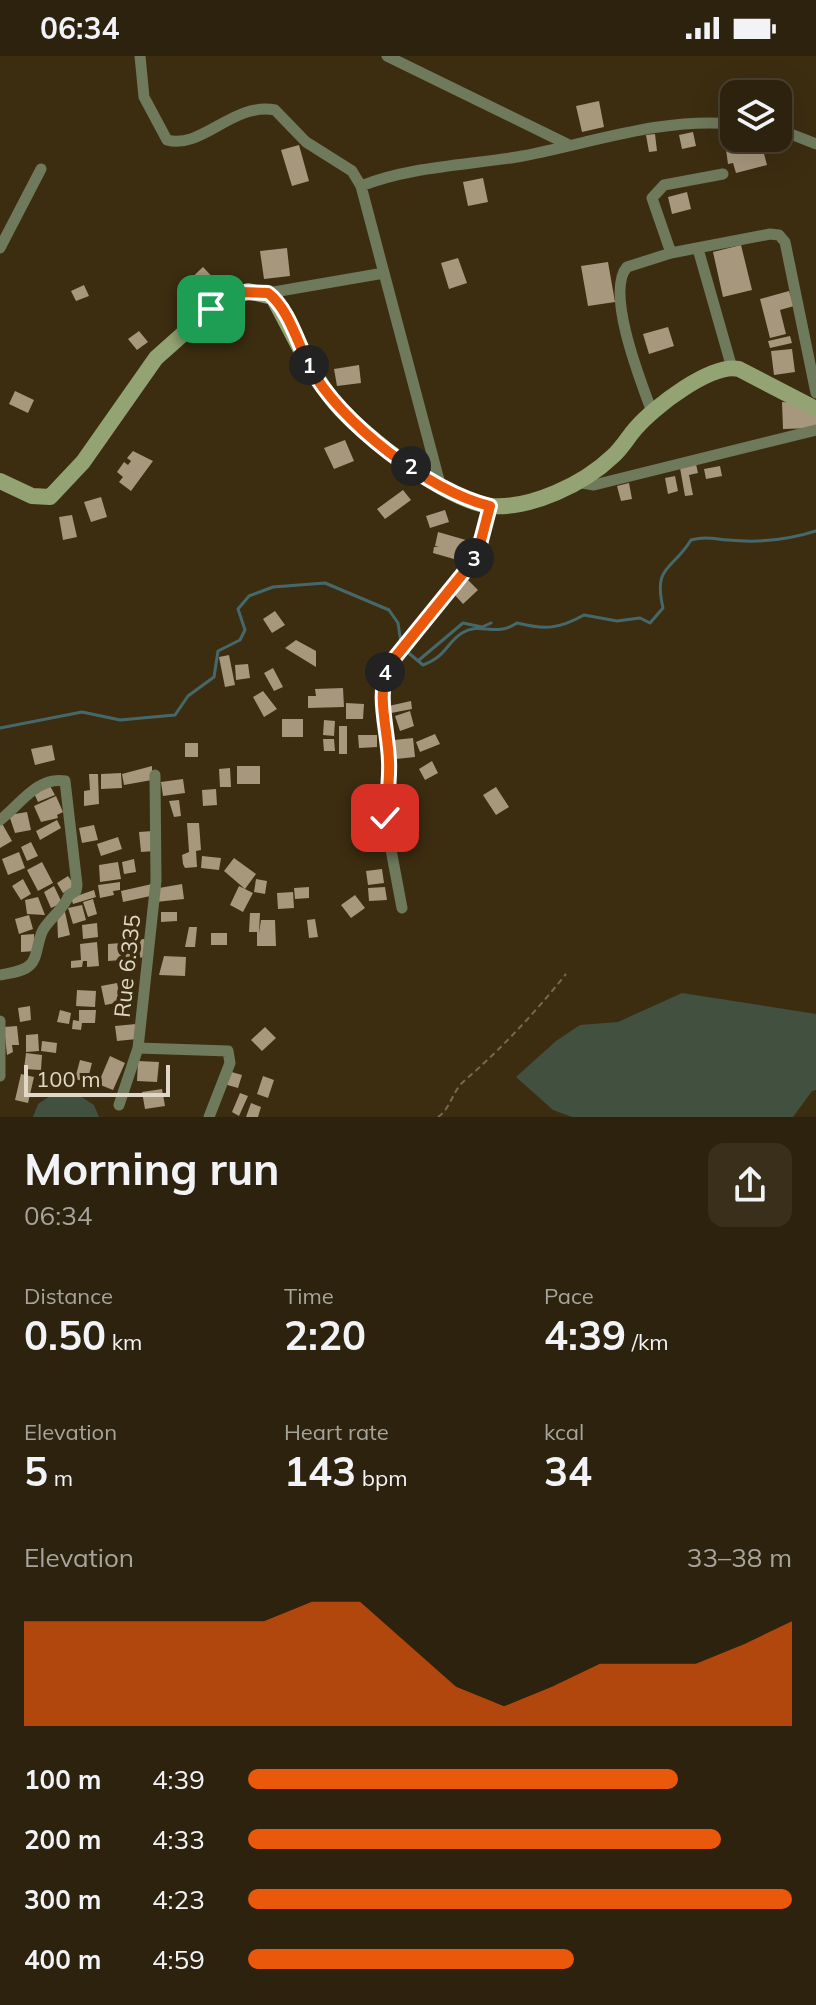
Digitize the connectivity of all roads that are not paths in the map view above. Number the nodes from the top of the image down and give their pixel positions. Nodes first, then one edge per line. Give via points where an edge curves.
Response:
1 (140, 56) edge
2 (387, 56) edge
3 (720, 123) edge
4 (792, 135) edge
5 (567, 144) junction
6 (816, 144) edge
7 (41, 169) dead end
8 (723, 174) dead end
9 (361, 186) junction
10 (0, 248) edge
11 (698, 249) junction
12 (671, 253) junction
13 (384, 273) junction
14 (268, 293) junction
15 (732, 368) junction
16 (816, 393) edge
17 (816, 409) edge
18 (652, 412) junction
19 (816, 430) edge
20 (0, 481) edge
21 (576, 482) junction
22 (440, 484) junction
23 (490, 506) junction
24 (155, 775) dead end
25 (0, 820) edge
26 (402, 908) dead end
27 (0, 975) edge
28 (0, 1021) edge
29 (138, 1048) junction
30 (0, 1076) edge
31 (119, 1105) dead end
32 (209, 1117) edge

1 - 9 street via 144,97 167,140 204,132 252,108 275,110 306,142 352,171
2 - 5 street
3 - 5 street via 702,121
4 - 6 street
5 - 9 street
7 - 10 street
8 - 12 street via 664,185 652,198
9 - 13 street
11 - 12 street
11 - 15 street
11 - 16 street via 770,234 785,242
12 - 18 street via 627,267 619,280 634,364
13 - 14 street
13 - 22 street
14 - 20 street via 248,291 226,300 156,358 83,462 50,497 44,500
14 - 22 street via 337,405 373,441
15 - 17 street
15 - 18 street via 697,382
18 - 21 street via 611,458
19 - 21 street via 594,485
21 - 23 street via 532,500
22 - 23 street
23 - 26 street via 470,565 384,677 389,758 385,818
24 - 29 street, Rue 6.335 via 156,881
25 - 27 street via 29,792 65,781 77,885 42,932 33,963
28 - 30 street
29 - 31 street
29 - 32 street, Rue 6.335 via 228,1051 230,1063

